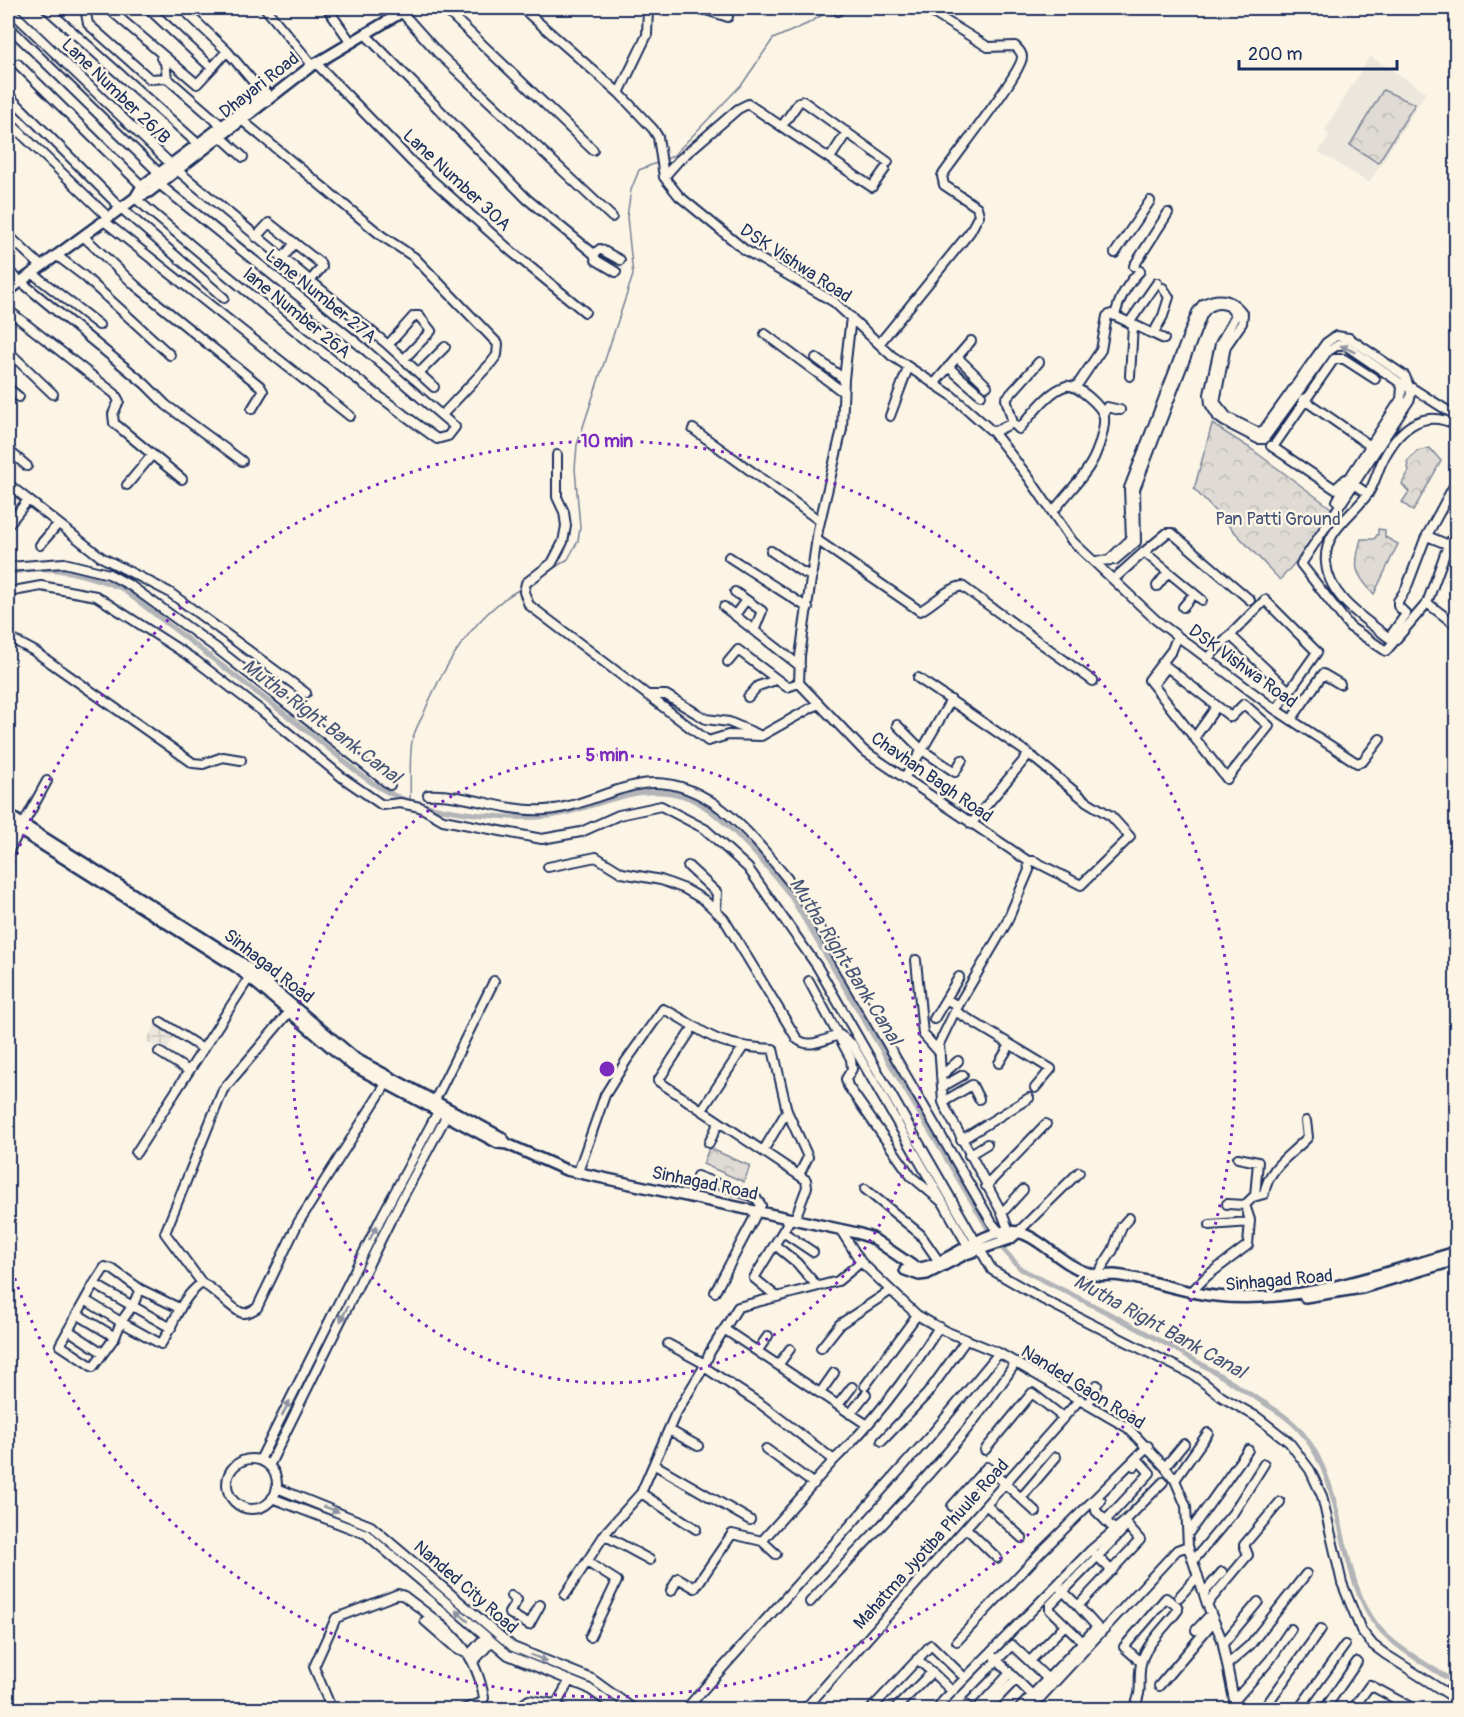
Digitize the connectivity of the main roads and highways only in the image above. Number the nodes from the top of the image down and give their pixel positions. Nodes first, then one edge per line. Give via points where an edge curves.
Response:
1 (401, 9) edge
2 (312, 62) junction
3 (239, 117) junction
4 (174, 167) junction
5 (135, 198) junction
6 (8, 291) edge
7 (8, 815) edge
8 (8, 823) edge
9 (20, 827) junction
10 (217, 950) junction
11 (324, 1037) junction
12 (354, 1062) junction
13 (441, 1110) junction
14 (1456, 1252) edge
15 (1456, 1260) edge
16 (1100, 1275) junction

1 - 2 main road, Dhayari Road
1 - 2 main road, Dhayari Road via 365,34
2 - 3 main road, Dhayari Road
3 - 4 main road, Dhayari Road via 220,136
3 - 4 main road, Dhayari Road via 198,144
4 - 5 main road, Dhayari Road via 159,184
4 - 5 main road, Dhayari Road via 142,186
5 - 6 main road, Dhayari Road
7 - 9 main road, Sinhagad Road
8 - 9 main road, Sinhagad Road
9 - 10 main road, Sinhagad Road
10 - 11 main road, Sinhagad Road
10 - 11 main road, Sinhagad Road via 278,990
11 - 12 main road, Sinhagad Road
12 - 13 main road, Sinhagad Road
12 - 13 main road, Sinhagad Road via 386,1084
13 - 16 main road, Sinhagad Road via 542,1161 578,1172 864,1236 909,1272 922,1275 953,1256 1008,1234 1035,1239 1067,1264
14 - 16 main road, Sinhagad Road via 1347,1283 1288,1294 1218,1296
15 - 16 main road, Sinhagad Road via 1349,1291 1249,1303 1209,1301

